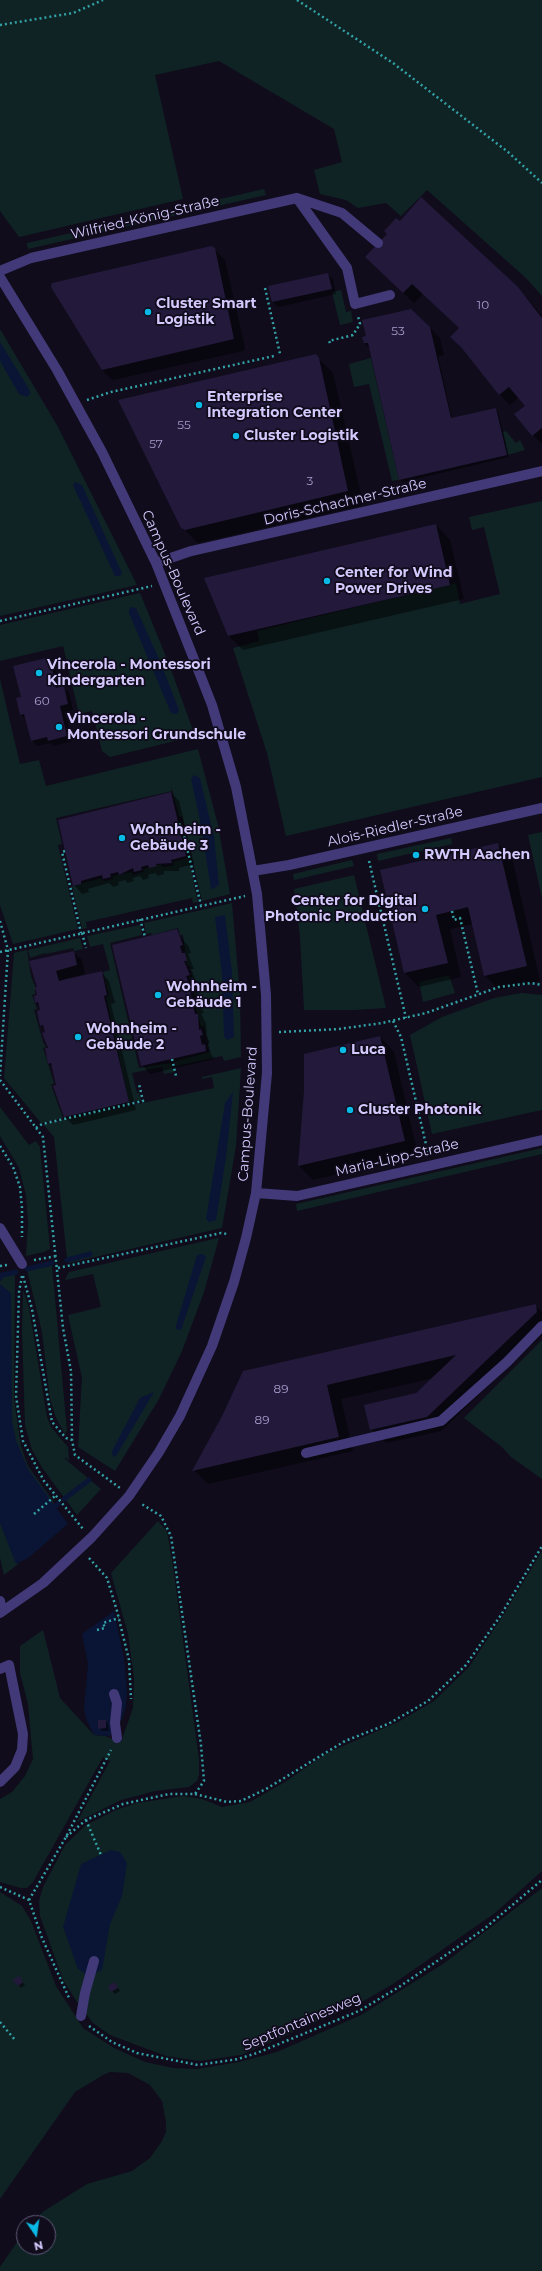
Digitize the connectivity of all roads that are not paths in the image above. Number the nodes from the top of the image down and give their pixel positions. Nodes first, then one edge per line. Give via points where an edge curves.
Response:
1 (297, 198) junction
2 (378, 243) dead end
3 (0, 271) edge
4 (0, 278) edge
5 (390, 295) dead end
6 (542, 471) edge
7 (156, 563) junction
8 (542, 808) edge
9 (253, 871) junction
10 (542, 1140) edge
11 (256, 1193) junction
12 (0, 1228) edge
13 (25, 1263) road end
14 (542, 1326) edge
15 (306, 1453) dead end
16 (1, 1608) edge
17 (4, 1667) edge
18 (114, 1694) dead end
19 (117, 1738) road end
20 (0, 1782) edge
21 (94, 1961) dead end
22 (82, 2016) road end

1 - 2 street via 342,213
1 - 3 street, Wilfried-König-Straße via 31,258
1 - 5 street via 347,268 355,304
4 - 7 street, Campus-Boulevard via 102,452
6 - 7 street, Doris-Schachner-Straße via 190,551
7 - 9 street, Campus-Boulevard via 201,674 222,736 236,787
8 - 9 street, Alois-Riedler-Straße
9 - 11 street, Campus-Boulevard via 263,958 268,1073
10 - 11 street, Maria-Lipp-Straße via 296,1196
11 - 16 street, Campus-Boulevard via 234,1282 212,1346 180,1416 159,1452 129,1496 81,1548 43,1583
12 - 13 street
14 - 15 street via 495,1373 441,1421
17 - 20 street via 23,1734 22,1750 15,1767
18 - 19 street via 117,1703
21 - 22 street via 84,1993

